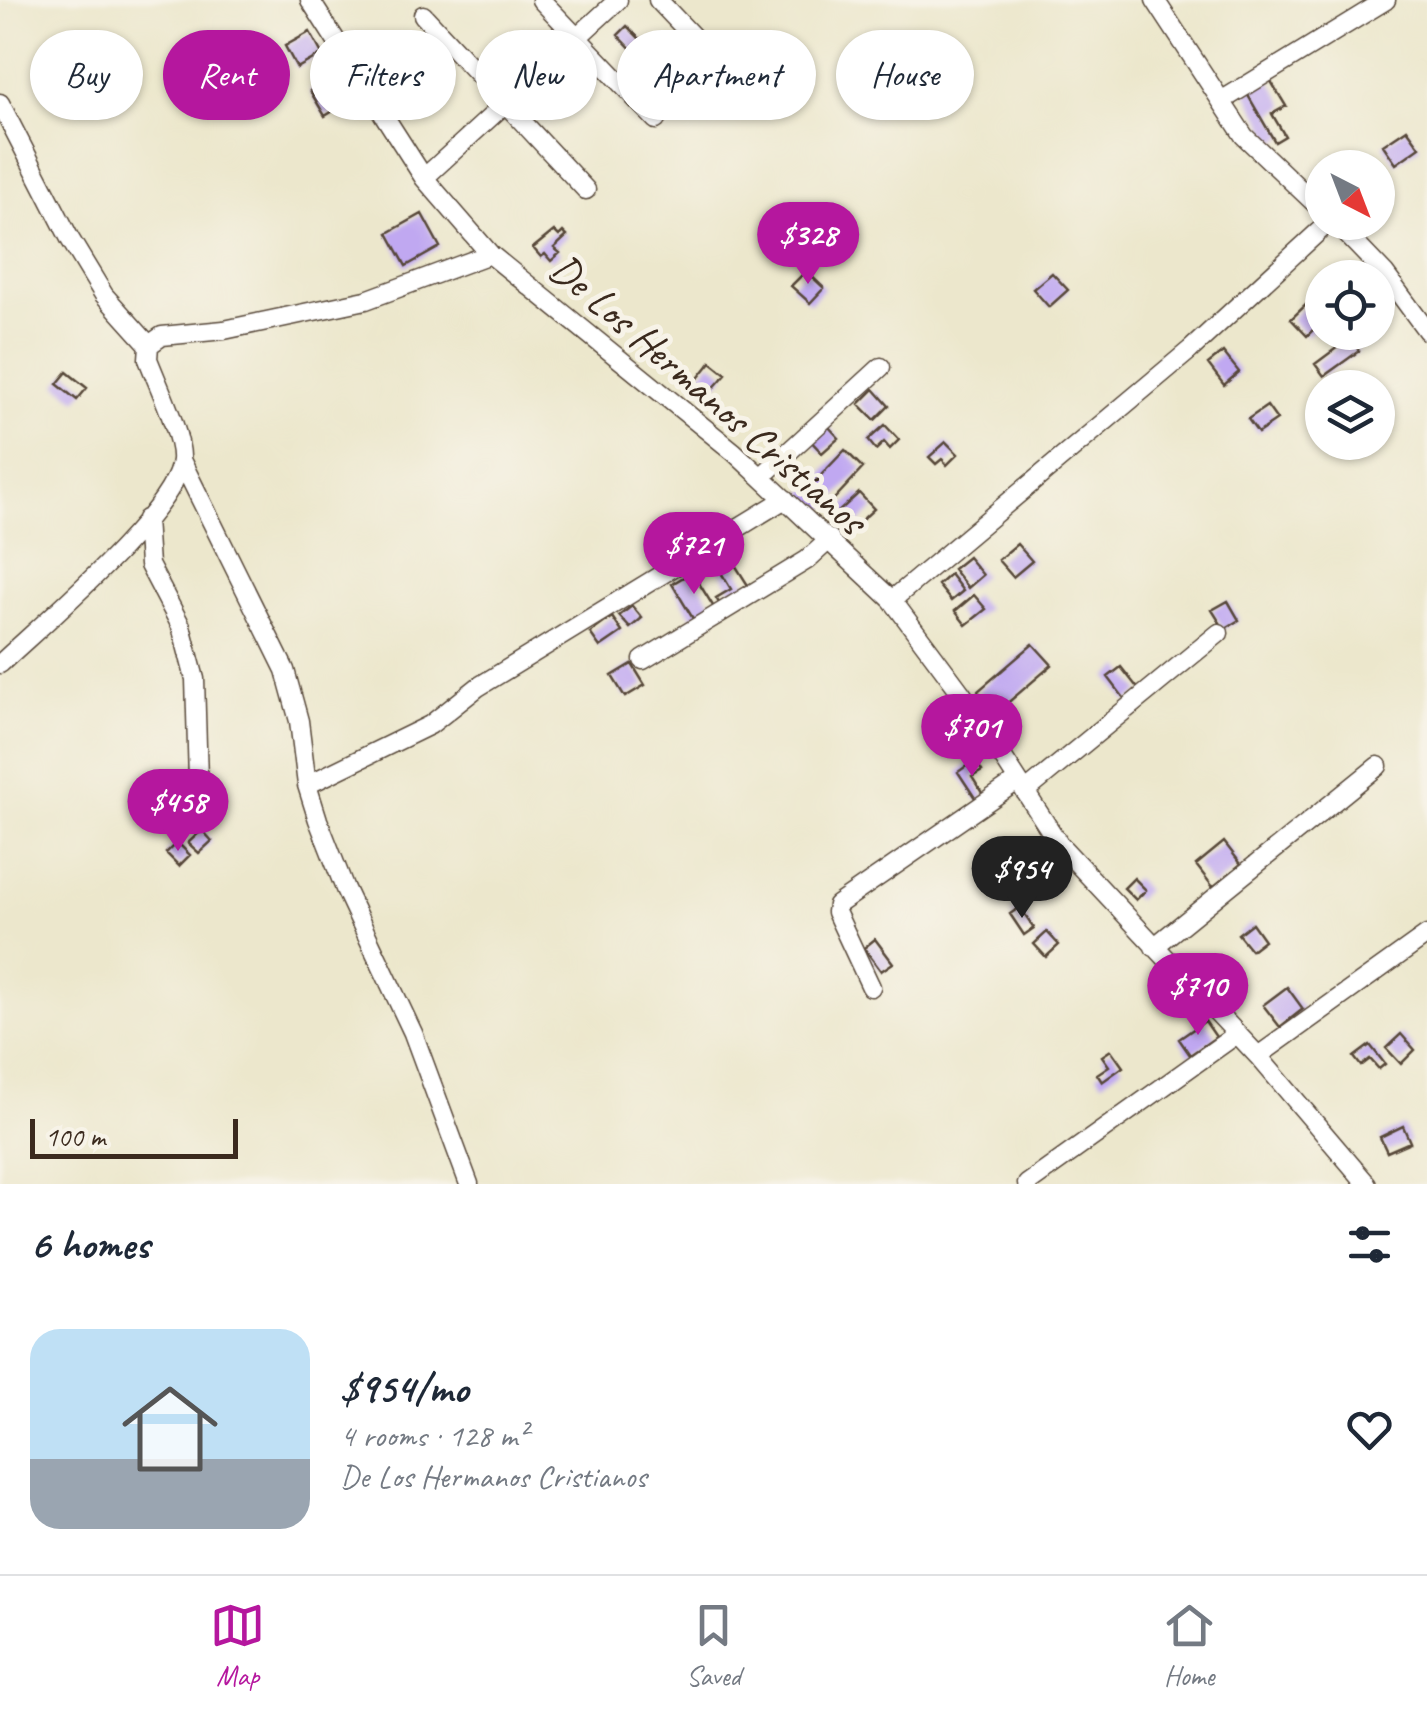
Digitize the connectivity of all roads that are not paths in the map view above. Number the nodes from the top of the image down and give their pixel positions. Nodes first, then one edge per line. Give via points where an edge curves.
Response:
1 (310, 0) edge
2 (542, 0) edge
3 (618, 0) edge
4 (658, 0) edge
5 (1156, 0) edge
6 (1386, 0) edge
7 (423, 15) dead end
8 (570, 30) edge
9 (586, 30) edge
10 (686, 30) edge
11 (597, 59) edge
12 (476, 71) edge
13 (617, 80) edge
14 (1221, 101) junction
15 (0, 103) edge
16 (487, 120) edge
17 (522, 120) edge
18 (424, 178) junction
19 (586, 190) dead end
20 (1305, 194) edge
21 (1312, 240) edge
22 (1351, 240) edge
23 (490, 254) junction
24 (1427, 331) edge
25 (149, 345) junction
26 (881, 367) dead end
27 (181, 460) junction
28 (761, 477) junction
29 (784, 499) junction
30 (146, 519) junction
31 (830, 539) junction
32 (892, 600) junction
33 (1219, 633) dead end
34 (643, 660) dead end
35 (0, 664) edge
36 (1378, 766) dead end
37 (307, 785) junction
38 (1021, 787) junction
39 (199, 814) dead end
40 (1427, 934) edge
41 (1154, 948) junction
42 (871, 987) dead end
43 (1237, 1034) junction
44 (1258, 1056) junction
45 (469, 1184) edge
46 (1027, 1184) edge
47 (1367, 1184) edge

1 - 18 street, De Los Hermanos Cristianos
2 - 8 street
3 - 9 street
4 - 10 street
5 - 14 street
6 - 14 street
7 - 12 street
11 - 13 street
14 - 20 street via 1244,136
15 - 25 street via 104,295
16 - 18 street
17 - 19 street
18 - 23 street, De Los Hermanos Cristianos
21 - 32 street
22 - 24 street via 1386,274
23 - 25 street via 366,300 162,336
23 - 28 street, De Los Hermanos Cristianos
25 - 27 street
26 - 28 street
27 - 30 street via 168,495
27 - 37 street via 285,670
28 - 29 street, De Los Hermanos Cristianos
29 - 31 street, De Los Hermanos Cristianos
29 - 37 street via 478,687 430,725
30 - 35 street
30 - 39 street via 150,565 182,626 194,679
31 - 32 street, De Los Hermanos Cristianos
31 - 34 street via 807,560
32 - 38 street, De Los Hermanos Cristianos
33 - 38 street
36 - 41 street
37 - 45 street via 338,872 414,1033
38 - 41 street, De Los Hermanos Cristianos via 1059,844
38 - 42 street via 836,904
40 - 44 street
41 - 43 street, De Los Hermanos Cristianos
43 - 44 street, De Los Hermanos Cristianos
43 - 46 street
44 - 47 street, De Los Hermanos Cristianos

